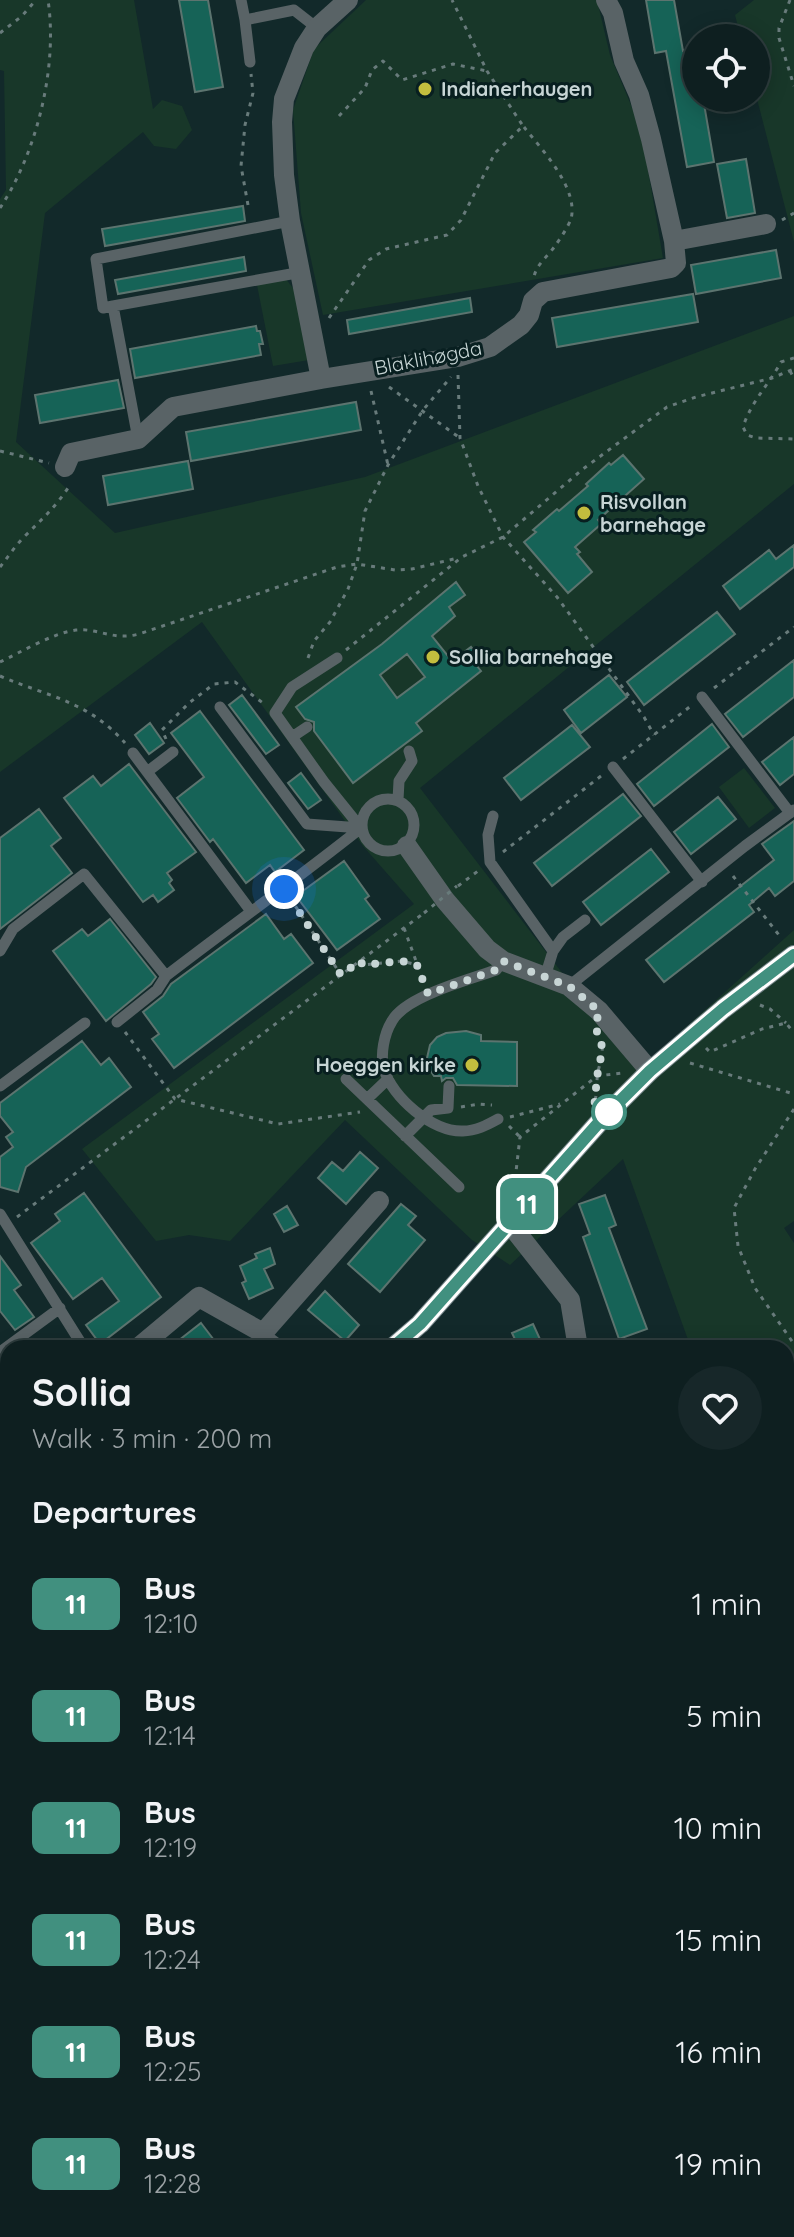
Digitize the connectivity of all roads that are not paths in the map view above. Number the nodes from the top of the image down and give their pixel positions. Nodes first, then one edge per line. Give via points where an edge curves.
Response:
1 (241, 0) edge
2 (348, 0) edge
3 (606, 0) edge
4 (245, 20) junction
5 (317, 28) junction
6 (250, 62) road end
7 (290, 221) junction
8 (766, 224) dead end
9 (674, 241) junction
10 (302, 272) junction
11 (113, 306) junction
12 (321, 379) junction
13 (138, 439) junction
14 (65, 467) road end
15 (337, 658) road end
16 (702, 697) road end
17 (220, 707) dead end
18 (307, 727) dead end
19 (292, 737) junction
20 (409, 751) dead end
21 (173, 752) dead end
22 (133, 753) road end
23 (613, 767) road end
24 (147, 772) junction
25 (398, 800) junction
26 (792, 812) edge
27 (493, 816) dead end
28 (361, 828) junction
29 (407, 846) junction
30 (702, 882) junction
31 (250, 910) junction
32 (585, 920) dead end
33 (0, 951) edge
34 (553, 951) junction
35 (794, 955) edge
36 (503, 961) junction
37 (166, 976) junction
38 (545, 977) junction
39 (569, 986) junction
40 (117, 1022) road end
41 (85, 1023) dead end
42 (650, 1071) junction
43 (346, 1079) dead end
44 (388, 1079) junction
45 (0, 1086) edge
46 (449, 1086) dead end
47 (371, 1103) junction
48 (423, 1117) junction
49 (498, 1119) road end
50 (405, 1136) junction
51 (459, 1187) dead end
52 (379, 1201) dead end
53 (0, 1214) edge
54 (510, 1224) junction
55 (60, 1308) junction
56 (16, 1340) edge
57 (79, 1340) edge
58 (148, 1340) edge
59 (261, 1340) edge
60 (401, 1340) edge
61 (577, 1340) edge

1 - 4 lane
2 - 5 street
3 - 9 street via 639,95
4 - 5 lane via 294,10
4 - 6 lane
5 - 7 street via 284,99
7 - 10 street
7 - 11 lane via 96,259 103,308
8 - 9 street
9 - 12 street, Blaklihøgda via 676,263 671,268 543,292 521,325 490,347
10 - 11 lane
10 - 12 street
11 - 13 lane
12 - 13 street, Blaklihøgda via 173,407
13 - 14 street via 71,453
15 - 19 lane via 292,687 275,713
16 - 26 lane
17 - 28 lane via 307,824
18 - 19 lane
19 - 28 lane
20 - 25 lane via 412,761 399,781
21 - 24 lane
22 - 24 lane
23 - 30 lane
24 - 31 lane
25 - 28 lane via 380,799 365,810
25 - 29 lane via 412,812 415,830
26 - 30 lane
27 - 34 lane via 490,862
28 - 29 lane via 370,845 388,852
28 - 31 lane
29 - 36 street via 454,912
30 - 39 lane
31 - 37 lane
32 - 34 lane
33 - 37 lane via 13,929 84,874
34 - 38 lane
35 - 42 street
36 - 38 street
36 - 44 lane via 496,970 414,1001 392,1020 382,1052
37 - 40 lane via 157,990
38 - 39 street
39 - 42 street via 599,1011
41 - 45 lane
42 - 54 street
43 - 47 lane
44 - 47 lane
44 - 48 lane
46 - 48 lane via 448,1108
47 - 50 lane
48 - 49 lane via 463,1131
48 - 50 lane
50 - 51 lane
52 - 59 street
53 - 55 lane
54 - 60 street
54 - 61 street via 570,1300
55 - 56 lane
55 - 57 lane
58 - 59 street via 199,1297

